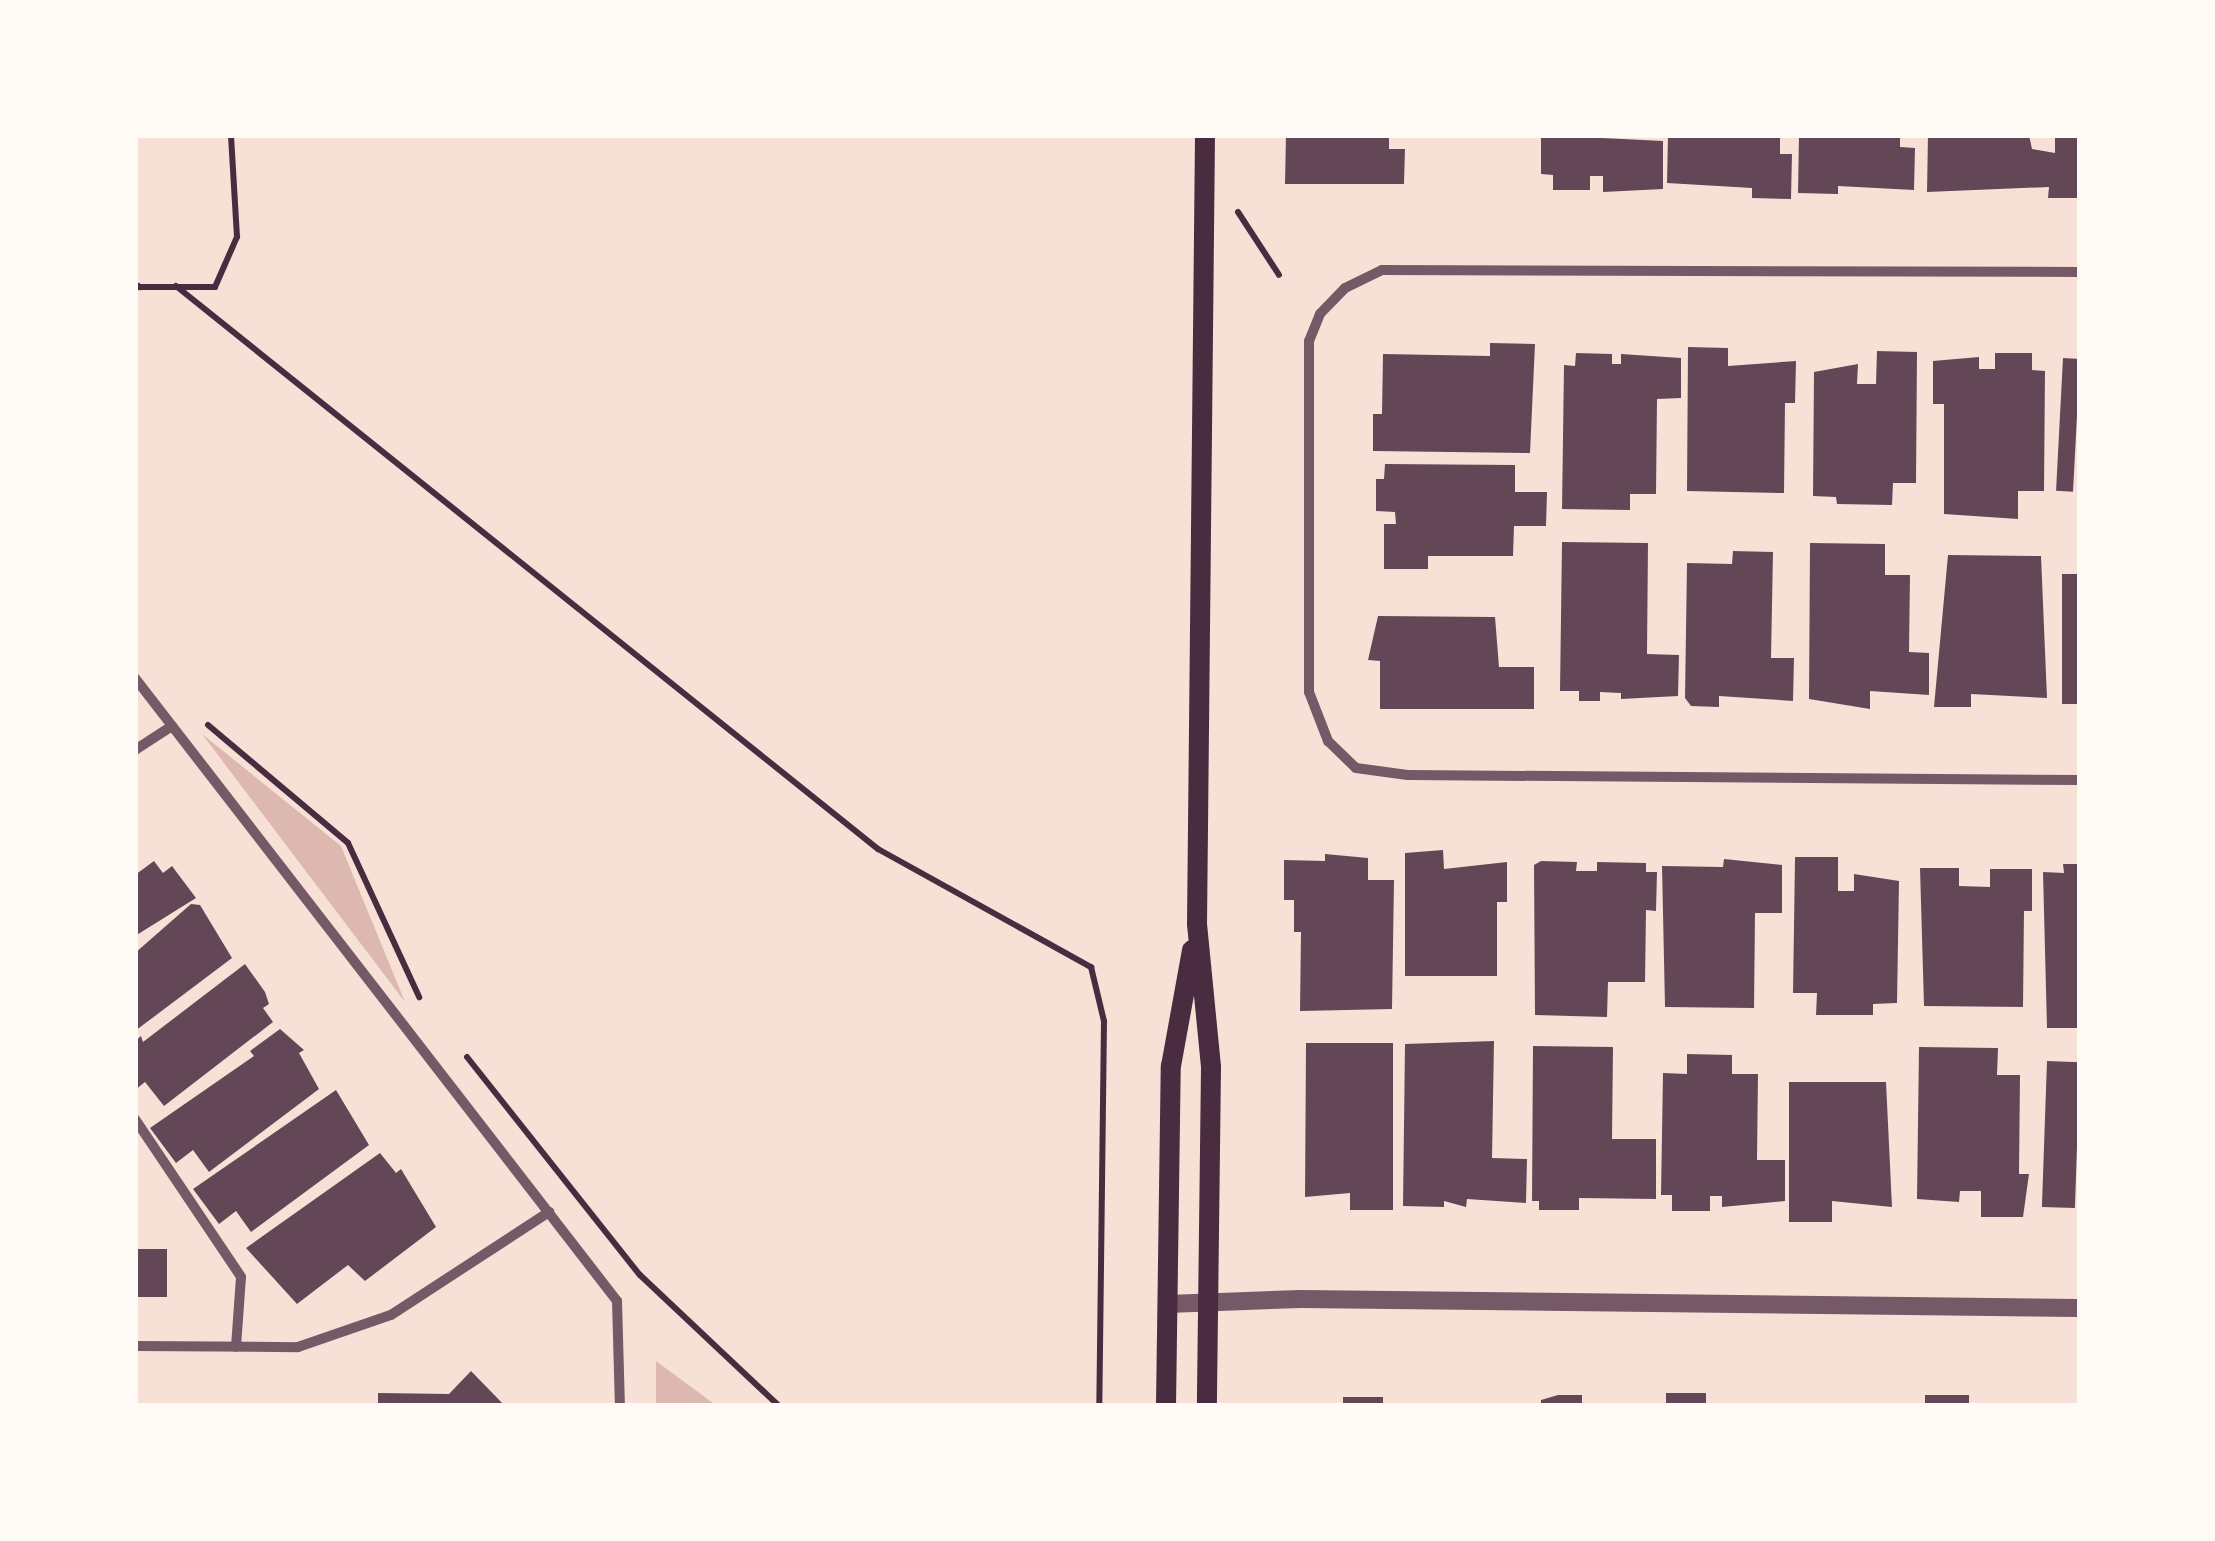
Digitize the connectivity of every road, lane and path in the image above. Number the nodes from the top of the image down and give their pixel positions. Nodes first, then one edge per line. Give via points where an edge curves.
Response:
1 (231, 135) edge
2 (1205, 135) edge
3 (1238, 212) dead end
4 (2080, 272) edge
5 (1280, 275) dead end
6 (137, 286) edge
7 (176, 286) junction
8 (135, 678) edge
9 (202, 720) dead end
10 (172, 726) junction
11 (135, 750) edge
12 (2080, 780) edge
13 (1197, 924) junction
14 (430, 1010) dead end
15 (454, 1041) dead end
16 (135, 1119) edge
17 (549, 1212) junction
18 (1208, 1302) junction
19 (1168, 1304) junction
20 (2080, 1308) edge
21 (135, 1346) edge
22 (236, 1347) junction
23 (620, 1406) edge
24 (778, 1406) edge
25 (1099, 1406) edge
26 (1166, 1406) edge
27 (1208, 1406) edge

1 - 7 path via 236,237 215,286
2 - 13 main road
3 - 5 path
4 - 12 street via 1382,270 1345,288 1320,314 1309,342 1309,692 1328,741 1356,768 1408,775
6 - 7 path
7 - 25 path via 878,849 1091,967 1104,1020
8 - 10 street
9 - 14 path via 348,843
10 - 11 street
10 - 17 street
13 - 18 main road via 1212,1067
13 - 19 main road via 1171,1066
15 - 24 path via 640,1274
16 - 22 street via 241,1277
17 - 22 street via 391,1314 298,1348
17 - 23 street via 618,1301
18 - 19 street
18 - 20 street
18 - 27 main road
19 - 26 main road
21 - 22 street

